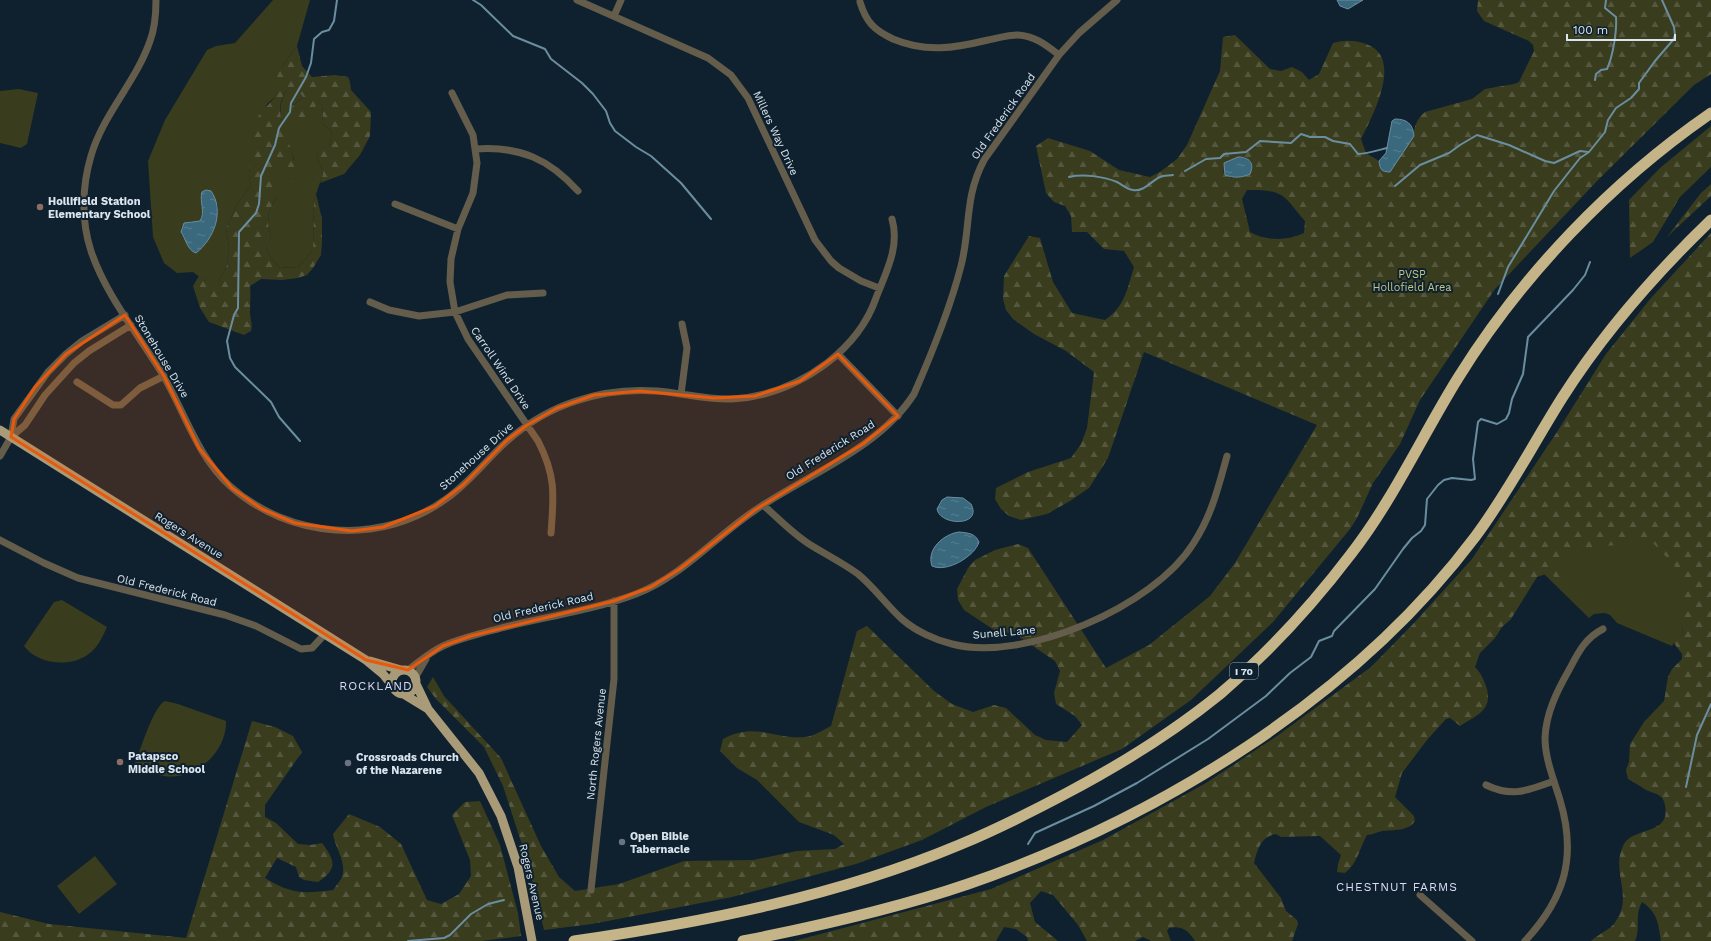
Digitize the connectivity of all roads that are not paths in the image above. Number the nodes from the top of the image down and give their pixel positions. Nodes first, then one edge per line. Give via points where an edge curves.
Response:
1 (156, 0) edge
2 (577, 0) edge
3 (621, 0) edge
4 (1117, 0) edge
5 (860, 2) dead end
6 (614, 16) junction
7 (1059, 54) junction
8 (452, 93) dead end
9 (1711, 113) edge
10 (476, 149) junction
11 (578, 191) dead end
12 (395, 204) dead end
13 (892, 219) dead end
14 (1711, 220) edge
15 (458, 229) junction
16 (879, 288) junction
17 (543, 293) dead end
18 (370, 302) dead end
19 (455, 312) junction
20 (125, 315) junction
21 (682, 324) dead end
22 (131, 325) junction
23 (838, 354) junction
24 (164, 376) junction
25 (77, 382) dead end
26 (681, 394) junction
27 (898, 416) junction
28 (527, 425) junction
29 (0, 430) edge
30 (11, 437) junction
31 (0, 456) edge
32 (1227, 456) dead end
33 (763, 505) junction
34 (551, 533) dead end
35 (0, 540) edge
36 (614, 601) junction
37 (1603, 629) dead end
38 (325, 634) junction
39 (426, 657) junction
40 (366, 660) junction
41 (404, 670) junction
42 (416, 681) junction
43 (391, 684) junction
44 (404, 695) junction
45 (428, 709) junction
46 (1554, 781) junction
47 (1486, 786) dead end
48 (591, 890) dead end
49 (1420, 895) dead end
50 (532, 941) edge
51 (574, 941) edge
52 (743, 941) edge
53 (1472, 941) edge
54 (1525, 941) edge

1 - 20 street, Stonehouse Drive via 151,38 139,64 100,130 85,186 84,216 90,249 102,279
2 - 6 street, Millers Way Drive
3 - 6 street
4 - 7 street, Old Frederick Road
5 - 7 street via 865,18 870,24 891,38 916,47 948,49 1019,35 1035,38
6 - 16 street, Millers Way Drive via 708,58 731,75 748,98 818,246 839,268
7 - 27 street, Old Frederick Road via 995,144 977,174 970,198 965,247 955,286 923,374 914,394
8 - 10 street, Carroll Wind Drive via 469,123
9 - 51 highway, I 70 via 1619,186 1565,239 1506,309 1460,375 1384,506 1351,554 1282,634 1221,693 1184,721 1138,753 1055,799 960,845 860,880 754,908
10 - 11 street via 504,148 533,156 557,170
10 - 15 street, Carroll Wind Drive via 478,163 475,183
12 - 15 street
13 - 16 street, Stonehouse Drive via 895,239 891,258
14 - 52 highway via 1669,261 1603,340 1562,398 1485,523 1457,560 1383,641 1318,696 1252,743 1159,799 1020,864 920,899 812,927
15 - 19 street, Carroll Wind Drive via 450,272
16 - 23 street, Stonehouse Drive via 865,320
17 - 19 street via 507,295
18 - 19 street via 389,310 419,316
19 - 28 street, Carroll Wind Drive via 468,339
20 - 22 street, Stonehouse Drive
20 - 30 street via 82,341 48,372 14,419
21 - 26 street via 687,348
22 - 24 street, Stonehouse Drive
22 - 30 street via 74,363 45,395 25,425
23 - 26 street, Stonehouse Drive via 800,381 770,393 729,399
23 - 27 street
24 - 25 street via 140,388 121,405 114,404
24 - 28 street, Stonehouse Drive via 200,448 219,475 232,488 277,516 333,530 352,531 383,527 429,510 463,485 507,440
26 - 28 street, Stonehouse Drive via 640,391 607,393 568,403
27 - 33 street, Old Frederick Road via 863,444
28 - 34 street, Carroll Wind Drive via 545,454 553,478
29 - 30 main road, Rogers Avenue
30 - 31 street
30 - 38 main road, Rogers Avenue
32 - 33 street, Sunell Lane via 1215,501 1205,522 1189,550 1161,579 1144,592 1075,629 1038,641 1014,645 964,646 952,644 918,630 903,620 857,574 794,533
33 - 36 street, Old Frederick Road via 665,579 640,592
35 - 38 street, Old Frederick Road via 78,578 243,620 301,649 312,648
36 - 39 street, Old Frederick Road via 471,636 443,646
36 - 48 street, North Rogers Avenue via 614,679
37 - 46 street via 1593,634 1582,646 1552,704 1545,738
38 - 40 main road, Rogers Avenue
39 - 41 street, Old Frederick Road
39 - 42 street, Old Frederick Road
40 - 41 main road, Rogers Avenue
40 - 43 main road, Rogers Avenue
41 - 42 main road
41 - 43 main road via 393,675
42 - 44 main road via 411,692
42 - 45 main road, Rogers Avenue
43 - 44 main road via 395,692
44 - 45 main road, Rogers Avenue
45 - 50 main road, Rogers Avenue via 479,773 501,816 518,867
46 - 47 street via 1517,793
46 - 54 street via 1567,829 1564,877 1551,909
49 - 53 street

